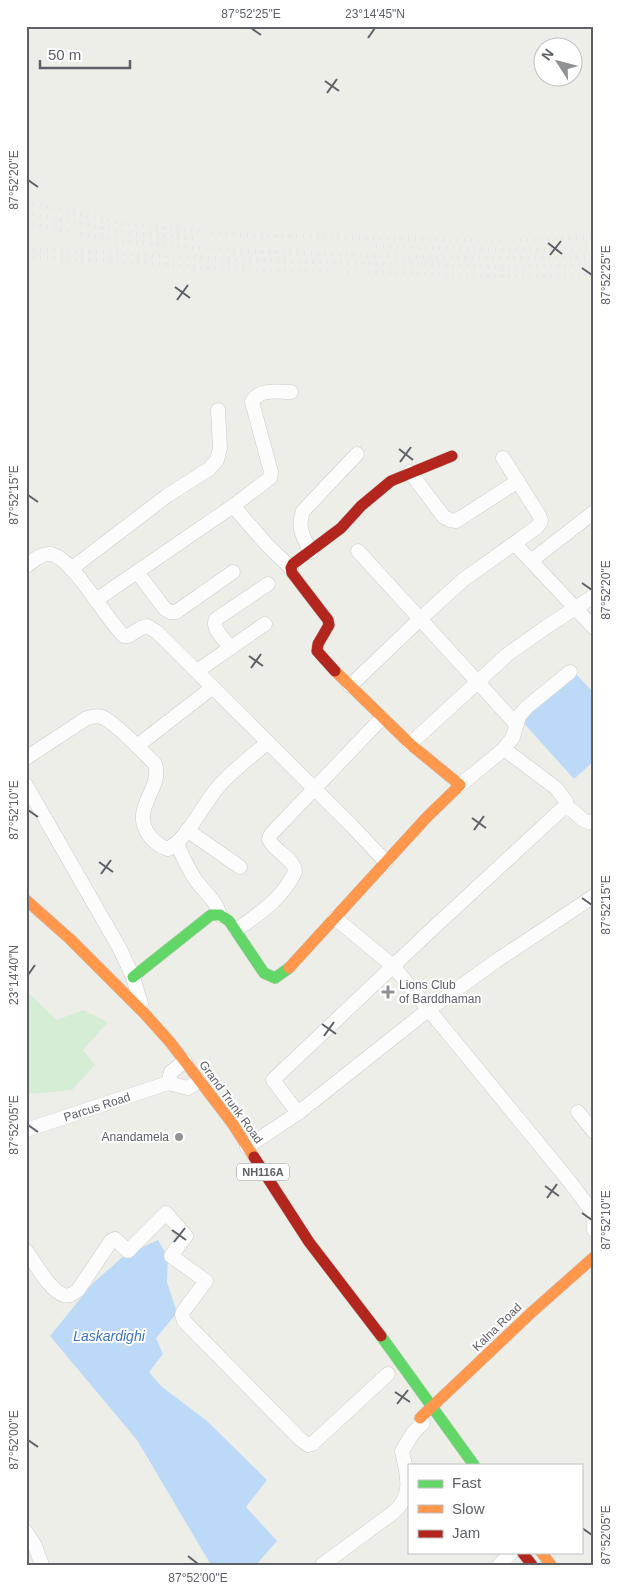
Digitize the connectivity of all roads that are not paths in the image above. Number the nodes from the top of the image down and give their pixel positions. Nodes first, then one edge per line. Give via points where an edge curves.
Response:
1 (291, 392) dead end
2 (218, 410) dead end
3 (357, 454) dead end
4 (452, 456) dead end
5 (503, 458) dead end
6 (410, 472) junction
7 (518, 481) junction
8 (233, 506) junction
9 (594, 512) edge
10 (515, 544) junction
11 (358, 551) dead end
12 (311, 552) junction
13 (531, 562) junction
14 (26, 566) edge
15 (291, 568) junction
16 (71, 569) junction
17 (137, 572) junction
18 (233, 572) dead end
19 (268, 584) dead end
20 (594, 596) edge
21 (96, 600) junction
22 (574, 608) junction
23 (420, 619) junction
24 (265, 624) dead end
25 (594, 628) edge
26 (231, 648) junction
27 (197, 671) junction
28 (570, 672) dead end
29 (477, 682) junction
30 (350, 686) junction
31 (213, 687) junction
32 (382, 718) junction
33 (516, 724) junction
34 (268, 742) junction
35 (410, 744) junction
36 (137, 746) junction
37 (504, 748) junction
38 (26, 758) edge
39 (26, 785) edge
40 (460, 785) junction
41 (314, 790) junction
42 (567, 808) junction
43 (594, 822) edge
44 (187, 830) junction
45 (177, 843) junction
46 (386, 862) junction
47 (240, 867) dead end
48 (594, 896) edge
49 (26, 900) edge
50 (220, 915) junction
51 (335, 918) junction
52 (236, 930) junction
53 (393, 966) junction
54 (133, 977) junction
55 (106, 991) dead end
56 (428, 1010) junction
57 (144, 1013) junction
58 (146, 1032) junction
59 (180, 1065) junction
60 (168, 1084) junction
61 (194, 1088) junction
62 (578, 1112) dead end
63 (298, 1113) junction
64 (26, 1130) edge
65 (594, 1132) edge
66 (247, 1147) junction
67 (594, 1230) edge
68 (26, 1250) edge
69 (594, 1257) edge
70 (387, 1374) dead end
71 (432, 1408) junction
72 (421, 1420) joint
73 (473, 1464) edge
74 (26, 1532) edge
75 (510, 1554) edge
76 (524, 1554) edge
77 (543, 1554) edge
78 (42, 1565) edge
79 (322, 1565) edge
80 (499, 1565) edge
81 (532, 1565) edge
82 (551, 1565) edge

1 - 8 street via 263,392 254,398 252,408 270,478
2 - 16 street via 220,448 217,460 209,469 168,495
3 - 12 street via 303,511 301,532
4 - 6 main road
5 - 7 street
6 - 7 street via 444,516 456,522
6 - 12 main road via 376,493
7 - 10 street via 541,521
8 - 15 street
8 - 17 street
9 - 13 street
10 - 13 street
10 - 23 street via 463,580
11 - 23 street
12 - 15 main road
13 - 22 street
14 - 16 street via 45,554 52,554
15 - 30 main road via 328,620 329,625 317,651
16 - 21 street
17 - 18 street via 170,612 176,612
17 - 21 street
19 - 26 street via 216,619 215,628
20 - 22 street
21 - 27 street via 124,636 147,626
22 - 25 street
22 - 29 street via 508,654
23 - 29 street
23 - 30 street
24 - 26 street
26 - 27 street
27 - 31 street
28 - 33 street via 526,707
29 - 33 street
29 - 35 street
30 - 32 main road
31 - 34 street
31 - 36 street
32 - 35 main road
32 - 41 street
33 - 37 street via 513,737
34 - 41 street
34 - 44 street via 220,785
35 - 40 main road
36 - 38 street via 111,723 96,716 87,718
36 - 45 street via 155,764 157,771 142,817 144,828 158,846 168,849
37 - 40 street
37 - 42 street via 556,788
39 - 54 street
40 - 46 main road
41 - 46 street
41 - 52 street via 269,839 296,872 267,909
42 - 43 street via 587,823
42 - 53 street via 556,814
44 - 45 street
44 - 47 street
45 - 50 street via 196,880 218,907
46 - 51 main road
48 - 56 street
49 - 57 main road, Grand Trunk Road / NH116A
50 - 52 main road via 229,920
50 - 54 main road via 211,915
51 - 52 main road via 287,972 275,978 264,973
51 - 53 street
53 - 56 street
53 - 63 street via 273,1080
54 - 57 street
55 - 58 main road, Grand Trunk Road / NH116A
56 - 63 street
56 - 67 street via 570,1182 593,1213
57 - 58 street
57 - 59 main road, Grand Trunk Road / NH116A
58 - 59 main road, Grand Trunk Road / NH116A
59 - 60 street via 171,1072
59 - 61 main road, Grand Trunk Road / NH116A
60 - 61 street, Parcus Road
60 - 64 street, Parcus Road
61 - 66 main road, Grand Trunk Road / NH116A via 232,1123
62 - 65 street
63 - 66 street
66 - 71 main road, Grand Trunk Road / NH116A via 309,1242
68 - 70 street via 56,1291 72,1295 111,1241 118,1240 128,1250 166,1213 186,1236 171,1256 206,1281 182,1314 184,1322 308,1445
69 - 71 main road, Kalna Road
71 - 72 main road, Kalna Road
71 - 73 main road, Grand Trunk Road / NH116A
72 - 79 street via 402,1452 408,1482 402,1505
74 - 78 street
75 - 80 street
76 - 81 main road
77 - 82 main road

